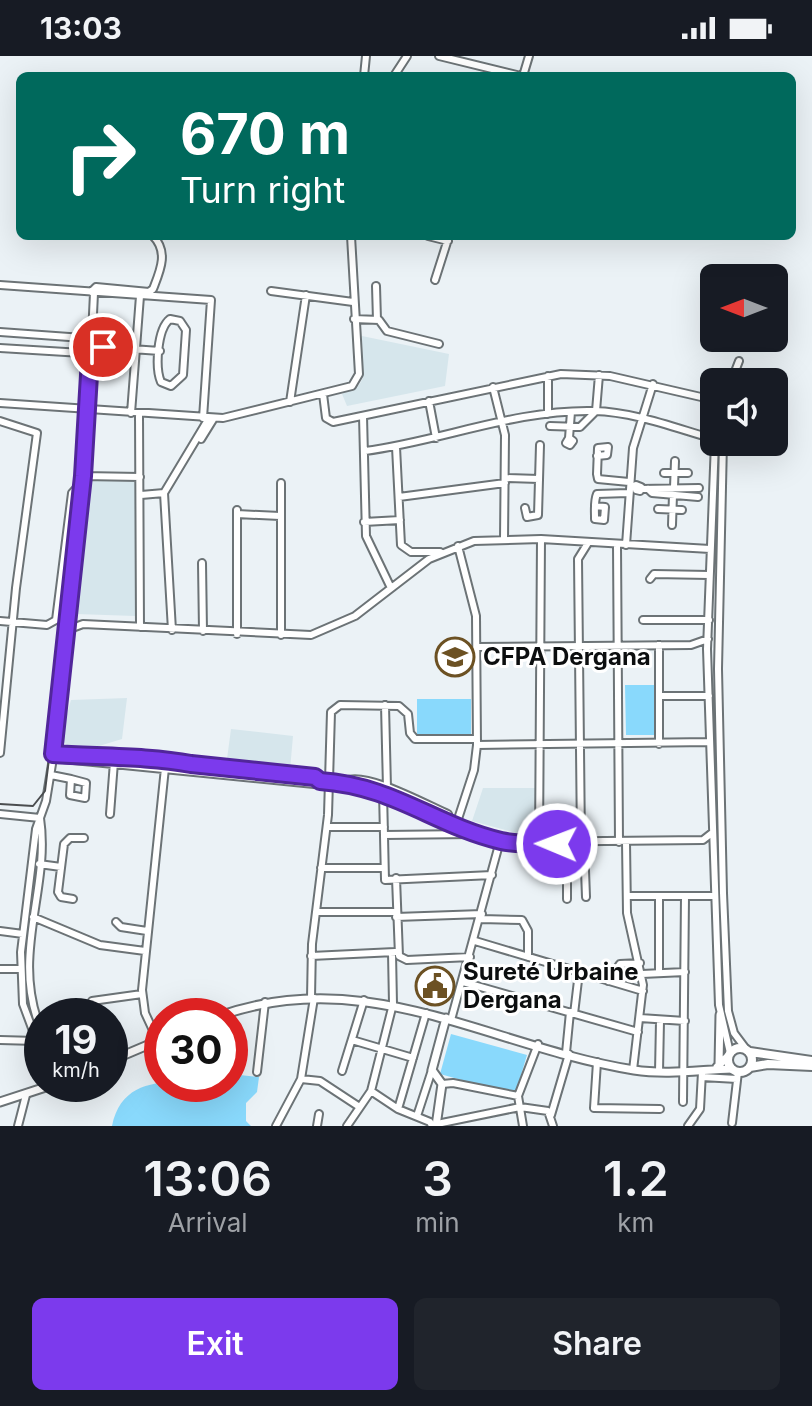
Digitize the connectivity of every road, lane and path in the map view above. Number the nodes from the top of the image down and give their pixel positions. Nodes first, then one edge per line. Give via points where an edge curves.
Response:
1 (439, 56) edge
2 (489, 72) edge
3 (156, 240) edge
4 (351, 240) edge
5 (448, 240) edge
6 (435, 280) dead end
7 (0, 285) edge
8 (376, 286) dead end
9 (271, 291) dead end
10 (92, 292) junction
11 (306, 295) junction
12 (140, 296) junction
13 (353, 302) junction
14 (354, 319) junction
15 (377, 320) junction
16 (0, 332) edge
17 (92, 335) junction
18 (83, 338) junction
19 (439, 344) dead end
20 (103, 347) junction
21 (0, 348) edge
22 (136, 349) junction
23 (160, 351) junction
24 (82, 353) junction
25 (90, 358) junction
26 (739, 361) dead end
27 (736, 368) edge
28 (599, 375) junction
29 (548, 376) junction
30 (653, 384) junction
31 (493, 387) junction
32 (323, 394) junction
33 (696, 395) junction
34 (700, 396) edge
35 (700, 398) edge
36 (429, 401) junction
37 (290, 402) junction
38 (0, 403) edge
39 (87, 409) junction
40 (596, 411) junction
41 (571, 412) junction
42 (135, 414) junction
43 (548, 414) junction
44 (363, 416) junction
45 (209, 418) junction
46 (641, 419) junction
47 (0, 421) edge
48 (504, 422) junction
49 (550, 426) dead end
50 (570, 427) junction
51 (700, 436) edge
52 (436, 438) junction
53 (569, 438) dead end
54 (540, 445) dead end
55 (197, 446) dead end
56 (396, 447) junction
57 (365, 451) junction
58 (597, 456) dead end
59 (714, 456) edge
60 (722, 456) edge
61 (675, 461) dead end
62 (664, 473) dead end
63 (674, 473) junction
64 (688, 473) dead end
65 (140, 477) junction
66 (82, 479) junction
67 (539, 479) junction
68 (505, 480) junction
69 (281, 483) dead end
70 (635, 488) junction
71 (699, 488) dead end
72 (673, 491) junction
73 (164, 493) junction
74 (141, 495) junction
75 (399, 497) junction
76 (698, 497) dead end
77 (595, 506) dead end
78 (525, 508) dead end
79 (658, 509) dead end
80 (672, 509) junction
81 (682, 510) dead end
82 (280, 516) junction
83 (400, 520) junction
84 (364, 522) junction
85 (672, 525) dead end
86 (541, 539) junction
87 (504, 540) junction
88 (588, 543) junction
89 (617, 545) junction
90 (626, 545) junction
91 (458, 546) junction
92 (710, 549) junction
93 (442, 552) junction
94 (64, 558) junction
95 (74, 559) junction
96 (202, 563) dead end
97 (709, 575) junction
98 (650, 579) dead end
99 (391, 588) junction
100 (68, 614) junction
101 (643, 620) dead end
102 (709, 620) junction
103 (0, 621) edge
104 (12, 622) junction
105 (83, 624) junction
106 (140, 627) junction
107 (172, 630) junction
108 (66, 631) junction
109 (203, 631) junction
110 (237, 634) junction
111 (281, 635) junction
112 (708, 640) junction
113 (720, 641) junction
114 (618, 644) junction
115 (540, 645) junction
116 (579, 645) junction
117 (659, 645) junction
118 (477, 647) junction
119 (708, 653) junction
120 (720, 653) junction
121 (659, 696) junction
122 (709, 696) junction
123 (385, 705) junction
124 (477, 742) junction
125 (710, 742) junction
126 (540, 743) junction
127 (580, 743) junction
128 (619, 743) junction
129 (659, 744) junction
130 (0, 753) edge
131 (53, 756) junction
132 (114, 761) junction
133 (165, 764) junction
134 (51, 775) junction
135 (71, 779) dead end
136 (329, 782) junction
137 (385, 790) junction
138 (0, 814) edge
139 (110, 814) dead end
140 (40, 818) junction
141 (454, 824) junction
142 (327, 827) junction
143 (384, 831) junction
144 (712, 833) junction
145 (480, 834) junction
146 (84, 838) dead end
147 (703, 840) junction
148 (500, 841) junction
149 (622, 842) junction
150 (578, 843) junction
151 (539, 844) junction
152 (714, 848) junction
153 (39, 864) junction
154 (61, 867) junction
155 (576, 867) junction
156 (321, 868) junction
157 (384, 868) junction
158 (492, 875) junction
159 (396, 878) junction
160 (627, 896) junction
161 (659, 896) junction
162 (685, 896) junction
163 (715, 896) junction
164 (586, 897) dead end
165 (73, 899) dead end
166 (567, 899) dead end
167 (316, 912) junction
168 (396, 914) junction
169 (481, 917) junction
170 (30, 922) junction
171 (116, 922) dead end
172 (0, 931) edge
173 (147, 931) junction
174 (23, 934) junction
175 (475, 941) junction
176 (145, 951) junction
177 (394, 953) junction
178 (311, 956) junction
179 (470, 957) junction
180 (528, 957) junction
181 (640, 963) junction
182 (0, 969) edge
183 (21, 969) junction
184 (579, 972) junction
185 (685, 972) junction
186 (659, 973) junction
187 (642, 974) junction
188 (608, 981) junction
189 (463, 982) junction
190 (643, 991) junction
191 (142, 994) junction
192 (32, 998) edge
193 (113, 998) edge
194 (313, 998) junction
195 (364, 1000) junction
196 (265, 1002) junction
197 (393, 1004) junction
198 (24, 1007) edge
199 (144, 1007) edge
200 (248, 1007) edge
201 (426, 1013) junction
202 (572, 1013) junction
203 (720, 1015) junction
204 (640, 1018) junction
205 (449, 1019) junction
206 (660, 1021) junction
207 (685, 1021) junction
208 (638, 1032) junction
209 (0, 1040) edge
210 (352, 1040) junction
211 (24, 1042) edge
212 (538, 1044) junction
213 (383, 1049) junction
214 (748, 1050) junction
215 (567, 1053) junction
216 (729, 1055) junction
217 (413, 1058) junction
218 (597, 1062) junction
219 (812, 1063) edge
220 (719, 1065) junction
221 (750, 1067) junction
222 (432, 1070) junction
223 (633, 1070) junction
224 (342, 1071) dead end
225 (257, 1072) dead end
226 (659, 1072) junction
227 (684, 1073) junction
228 (735, 1073) junction
229 (704, 1074) junction
230 (301, 1079) junction
231 (442, 1084) junction
232 (371, 1091) junction
233 (24, 1096) edge
234 (518, 1096) junction
235 (0, 1102) edge
236 (24, 1102) edge
237 (683, 1102) dead end
238 (358, 1106) junction
239 (520, 1107) junction
240 (398, 1109) junction
241 (660, 1109) dead end
242 (319, 1114) dead end
243 (551, 1115) junction
244 (417, 1116) junction
245 (732, 1123) dead end
246 (690, 1124) edge
247 (435, 1125) edge
248 (18, 1126) edge
249 (276, 1126) edge
250 (317, 1126) edge
251 (347, 1126) edge
252 (523, 1126) edge
253 (553, 1126) edge
254 (699, 1126) edge

1 - 2 street
3 - 10 street via 162,256 153,289 96,287
4 - 13 street
5 - 6 street
7 - 10 street
8 - 15 street
9 - 11 street
10 - 12 street
10 - 17 street
11 - 13 street
11 - 37 street
12 - 22 street
12 - 45 street via 211,300
13 - 14 street
14 - 15 street
14 - 32 street via 358,382
15 - 19 street via 387,331
16 - 18 street
17 - 18 street
17 - 20 street
18 - 24 street
20 - 22 street
20 - 25 street
21 - 24 street
22 - 23 street
22 - 42 street
23 - 23 street via 159,377 165,385 177,384 183,375 186,330 180,321 164,324
24 - 25 street
25 - 39 street
26 - 27 street
28 - 29 street
28 - 30 street
28 - 40 street
29 - 31 street
29 - 43 street
30 - 33 street
30 - 46 street
31 - 36 street
31 - 48 street
32 - 37 street
32 - 44 street via 329,421
33 - 34 street
33 - 35 street
36 - 44 street
36 - 52 street
37 - 45 street via 245,415
38 - 39 street
39 - 42 street
39 - 66 street
40 - 41 street
40 - 46 street
40 - 50 street via 582,426
41 - 43 street
41 - 50 street
42 - 45 street
42 - 65 street
43 - 48 street
44 - 57 street
45 - 55 street
45 - 73 street
46 - 51 street
46 - 70 street
47 - 104 street via 37,433
48 - 52 street
48 - 68 street
49 - 50 street
50 - 53 street
52 - 56 street
54 - 67 street
56 - 57 street
56 - 75 street
57 - 84 street
58 - 70 street via 598,479
59 - 92 street
60 - 113 street
61 - 63 street
62 - 63 street
63 - 64 street
63 - 72 street
65 - 66 street
65 - 74 street
66 - 94 street via 72,493
66 - 95 street
67 - 68 street
67 - 78 street via 538,515 527,517
68 - 75 street
68 - 87 street
69 - 82 street
70 - 72 street
70 - 77 street via 598,493
70 - 90 street
71 - 72 street
72 - 76 street
72 - 80 street
73 - 74 street
73 - 107 street
74 - 106 street
75 - 83 street
79 - 80 street
80 - 81 street
80 - 85 street
82 - 110 street via 237,512
82 - 111 street
83 - 84 street
83 - 93 street via 405,550
84 - 99 street via 370,550
86 - 87 street
86 - 88 street
86 - 115 street
87 - 91 street
88 - 89 street
88 - 116 street via 578,559
89 - 90 street
89 - 114 street
90 - 92 street
91 - 93 street
91 - 118 street via 475,607
92 - 97 street
93 - 99 street
94 - 95 street
94 - 104 street via 54,622
95 - 100 street
96 - 109 street
97 - 98 street via 654,574
97 - 102 street
99 - 111 street via 330,630
100 - 105 street
100 - 108 street
101 - 102 street
102 - 112 street
103 - 104 street
104 - 130 street
105 - 106 street
105 - 108 street
106 - 107 street
107 - 109 street
108 - 131 street
109 - 110 street
110 - 111 street
112 - 113 street
112 - 117 street
112 - 119 street
113 - 120 street
114 - 116 street
114 - 117 street
114 - 128 street
115 - 116 street
115 - 118 street
115 - 126 street
116 - 127 street
117 - 121 street
118 - 124 street
119 - 120 street
119 - 122 street
120 - 214 street via 728,1011 731,1027
121 - 122 street
121 - 129 street
122 - 125 street
123 - 124 street via 406,710 415,739
123 - 136 street via 340,705 331,712
123 - 137 street
124 - 126 street
124 - 141 street via 474,770
125 - 129 street
125 - 144 street
126 - 127 street
126 - 151 street
127 - 128 street
127 - 150 street
128 - 129 street
128 - 149 street
131 - 132 street
131 - 134 street
132 - 133 street
132 - 139 street
133 - 136 street
133 - 173 street
134 - 135 street
134 - 140 street
136 - 137 street
136 - 142 street
137 - 141 street
137 - 143 street
138 - 140 street
140 - 153 street
140 - 170 street
141 - 145 street
142 - 143 street
142 - 156 street
143 - 145 street
143 - 157 street
144 - 147 street
144 - 152 street
145 - 148 street
146 - 154 street via 65,842
147 - 149 street
147 - 152 street
148 - 151 street
148 - 158 street
149 - 150 street
149 - 160 street
150 - 151 street
150 - 155 street
152 - 163 street
153 - 154 street
153 - 170 street
154 - 165 street via 59,894
155 - 164 street via 586,871
155 - 166 street via 567,871
156 - 157 street
156 - 167 street
157 - 159 street via 385,880
158 - 159 street
158 - 169 street
159 - 168 street
160 - 161 street
160 - 181 street
161 - 162 street
161 - 186 street
162 - 163 street
162 - 185 street
163 - 203 street
167 - 168 street
167 - 178 street
168 - 169 street
168 - 177 street
169 - 175 street
169 - 180 street via 522,920 528,931
170 - 174 street
170 - 176 street via 100,945
170 - 192 street
171 - 173 street
172 - 174 street
173 - 176 street
174 - 183 street
175 - 179 street
175 - 180 street
176 - 191 street
177 - 178 street
177 - 179 street via 407,960
177 - 197 street
178 - 194 street
179 - 189 street
180 - 184 street
181 - 187 street
181 - 188 street via 620,964
182 - 183 street
183 - 198 street
184 - 188 street
184 - 202 street
185 - 186 street
185 - 207 street
186 - 187 street
187 - 190 street
188 - 190 street
189 - 202 street
189 - 205 street
190 - 204 street
191 - 193 street
191 - 199 street
194 - 195 main road
194 - 196 main road
194 - 230 street
195 - 197 main road
195 - 210 street
196 - 200 main road
196 - 225 street
197 - 201 main road
197 - 213 street
201 - 205 main road
201 - 217 street
202 - 208 street
202 - 215 street
203 - 216 street
203 - 220 main road
204 - 206 street
204 - 208 street
205 - 212 main road
205 - 222 main road
206 - 207 street
206 - 226 street
207 - 227 street
208 - 223 street
209 - 211 street
210 - 213 street
210 - 224 street
212 - 215 main road
212 - 234 street
213 - 217 street
213 - 232 street
214 - 216 highway via 737,1048
214 - 219 highway
214 - 221 highway
215 - 218 main road
215 - 243 street
216 - 220 main road
216 - 228 highway
217 - 240 street
218 - 223 main road
218 - 241 street via 594,1108
219 - 221 highway
220 - 229 main road
221 - 228 highway
222 - 231 main road
222 - 244 street
223 - 226 main road
226 - 227 main road
227 - 229 main road
227 - 237 street
228 - 229 main road
228 - 245 street
229 - 246 street via 700,1109
230 - 238 street via 320,1081
230 - 249 street
231 - 234 street
231 - 247 main road
232 - 238 street
232 - 240 street
233 - 235 main road
234 - 239 street
236 - 248 street
238 - 251 street
239 - 243 street
239 - 247 street
239 - 252 street
240 - 244 street
242 - 250 street
243 - 253 street
244 - 247 street
246 - 254 street

